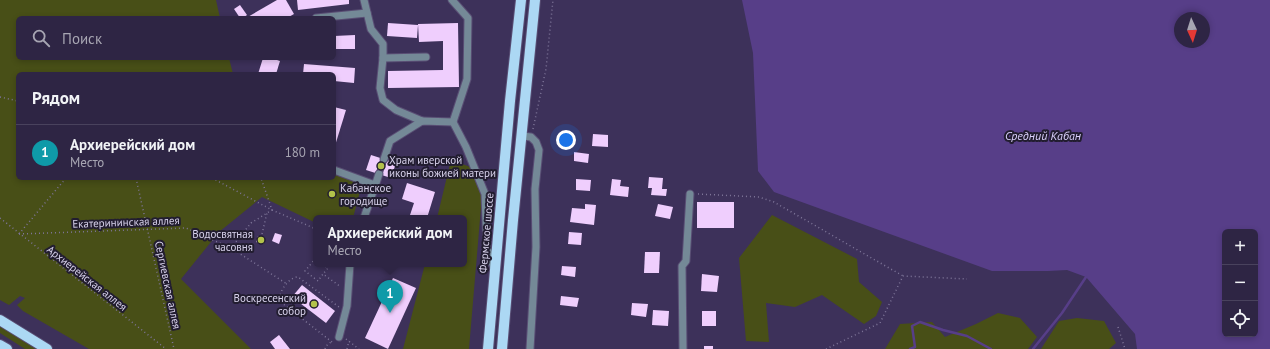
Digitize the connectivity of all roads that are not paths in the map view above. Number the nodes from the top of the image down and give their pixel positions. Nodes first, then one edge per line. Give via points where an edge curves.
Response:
1 (364, 0) edge
2 (452, 0) edge
3 (521, 0) edge
4 (536, 0) edge
5 (367, 13) junction
6 (336, 16) edge
7 (426, 57) dead end
8 (383, 58) junction
9 (422, 121) junction
10 (453, 122) junction
11 (526, 136) junction
12 (384, 159) tunnel mouth
13 (336, 171) edge
14 (379, 174) tunnel mouth
15 (375, 186) junction
16 (690, 194) road end
17 (365, 215) edge
18 (350, 267) edge
19 (495, 272) junction
20 (0, 320) edge
21 (340, 337) road end
22 (0, 345) edge
23 (7, 349) edge
24 (47, 349) edge
25 (486, 349) edge
26 (502, 349) edge
27 (530, 349) edge
28 (683, 349) edge

1 - 5 street
2 - 10 street via 468,18 467,79
3 - 19 main road, Фермское шоссе
4 - 11 main road
5 - 6 street
5 - 8 street via 371,28 383,44
7 - 8 street
8 - 9 street via 380,88 383,100 396,110
9 - 10 street
9 - 12 street via 390,141
10 - 19 street via 485,194 487,248
11 - 26 main road
11 - 27 street via 536,142 539,150 535,189 536,247
13 - 15 street
14 - 15 street
15 - 17 street
16 - 28 street via 686,261 682,266
18 - 21 street
19 - 25 main road, Фермское шоссе
20 - 24 main road
22 - 23 main road

